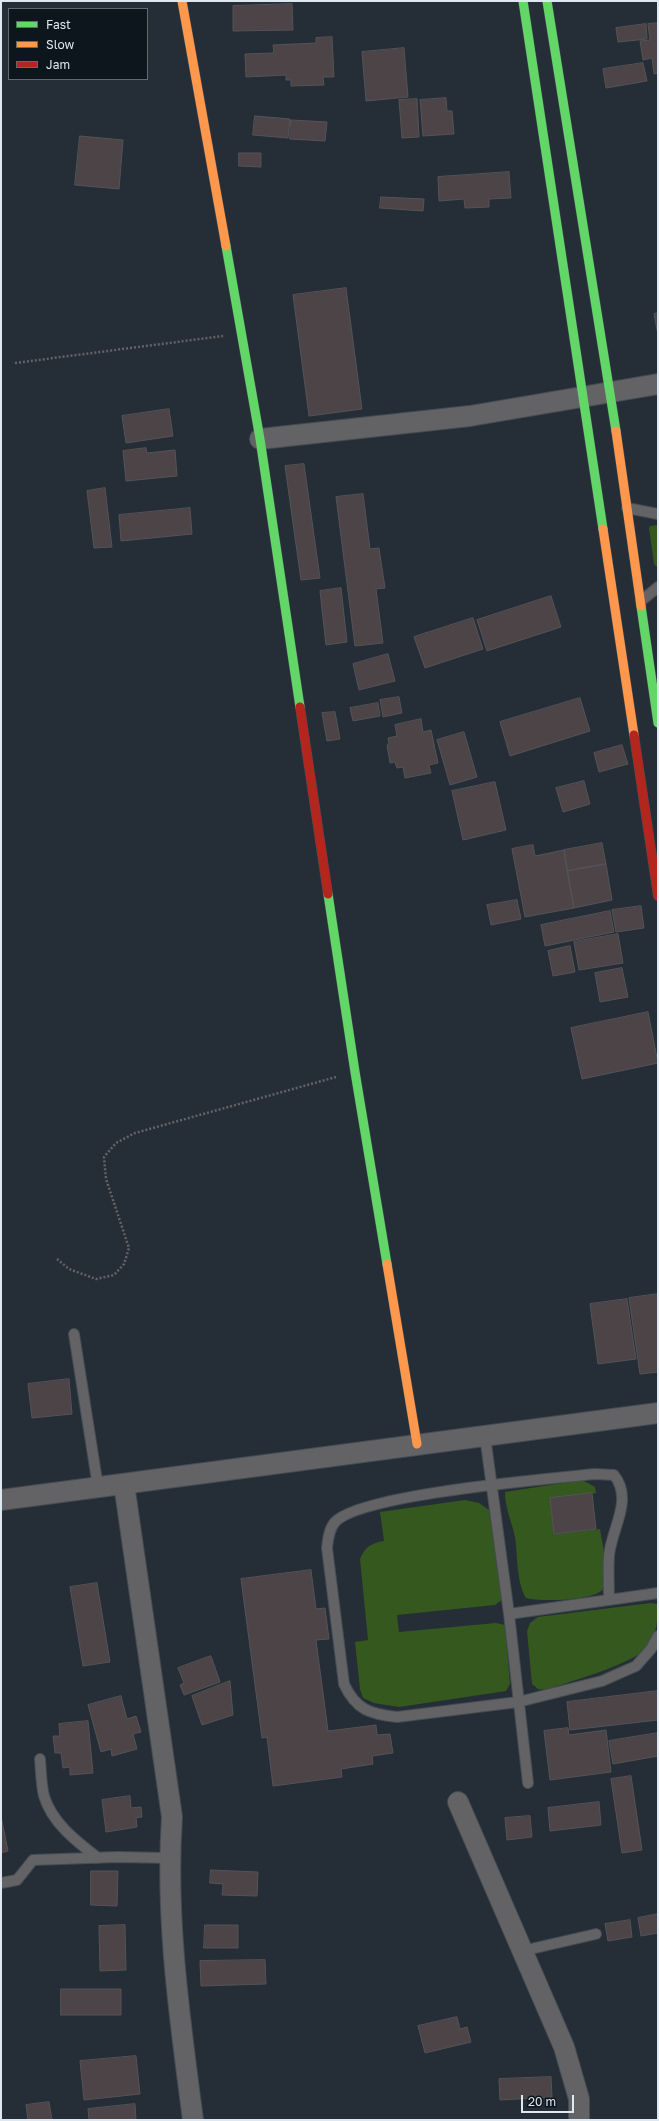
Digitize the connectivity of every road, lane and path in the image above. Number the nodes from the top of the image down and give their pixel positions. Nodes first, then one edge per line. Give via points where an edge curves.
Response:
1 (182, 1) edge
2 (547, 1) edge
3 (528, 2) edge
4 (241, 333) junction
5 (15, 363) dead end
6 (658, 384) edge
7 (610, 391) junction
8 (583, 396) junction
9 (260, 439) junction
10 (627, 508) junction
11 (658, 514) edge
12 (658, 587) edge
13 (640, 601) junction
14 (658, 723) edge
15 (658, 896) edge
16 (355, 1072) junction
17 (57, 1259) dead end
18 (74, 1334) dead end
19 (658, 1413) edge
20 (485, 1436) junction
21 (417, 1444) junction
22 (124, 1484) junction
23 (491, 1486) junction
24 (98, 1487) junction
25 (1, 1500) edge
26 (658, 1593) edge
27 (609, 1600) junction
28 (509, 1614) junction
29 (658, 1636) edge
30 (518, 1702) junction
31 (40, 1759) dead end
32 (528, 1783) dead end
33 (458, 1802) dead end
34 (98, 1858) junction
35 (169, 1858) junction
36 (1, 1883) edge
37 (596, 1934) dead end
38 (522, 1951) junction
39 (194, 2120) edge
40 (579, 2120) edge

1 - 4 street
2 - 7 street
3 - 8 street
4 - 5 path
4 - 9 street
6 - 7 street
7 - 8 street
7 - 10 street
8 - 9 street via 470,416
8 - 15 street
9 - 16 street
10 - 11 lane
10 - 13 street
12 - 13 lane
13 - 14 street
16 - 17 path via 135,1133 116,1143 104,1157 106,1179 129,1248 124,1264 114,1275 96,1279 69,1269
16 - 21 street
18 - 24 lane
19 - 20 street
20 - 21 street
20 - 23 lane
21 - 22 street
22 - 24 street
22 - 35 street via 172,1817
23 - 27 lane via 595,1474 614,1475 622,1490 622,1508 609,1555
23 - 28 lane
23 - 30 lane via 406,1498 350,1512 335,1522 329,1534 327,1548 344,1684 351,1699 377,1715 397,1717
24 - 25 street
26 - 27 lane
27 - 28 lane
28 - 30 lane
29 - 30 lane via 651,1650 636,1666 602,1681
30 - 32 lane
31 - 34 lane via 44,1796 56,1820 76,1841
33 - 38 street
34 - 35 lane
34 - 36 lane via 33,1860 17,1880
35 - 39 street via 177,1998
37 - 38 lane
38 - 40 street via 564,2047 579,2099

